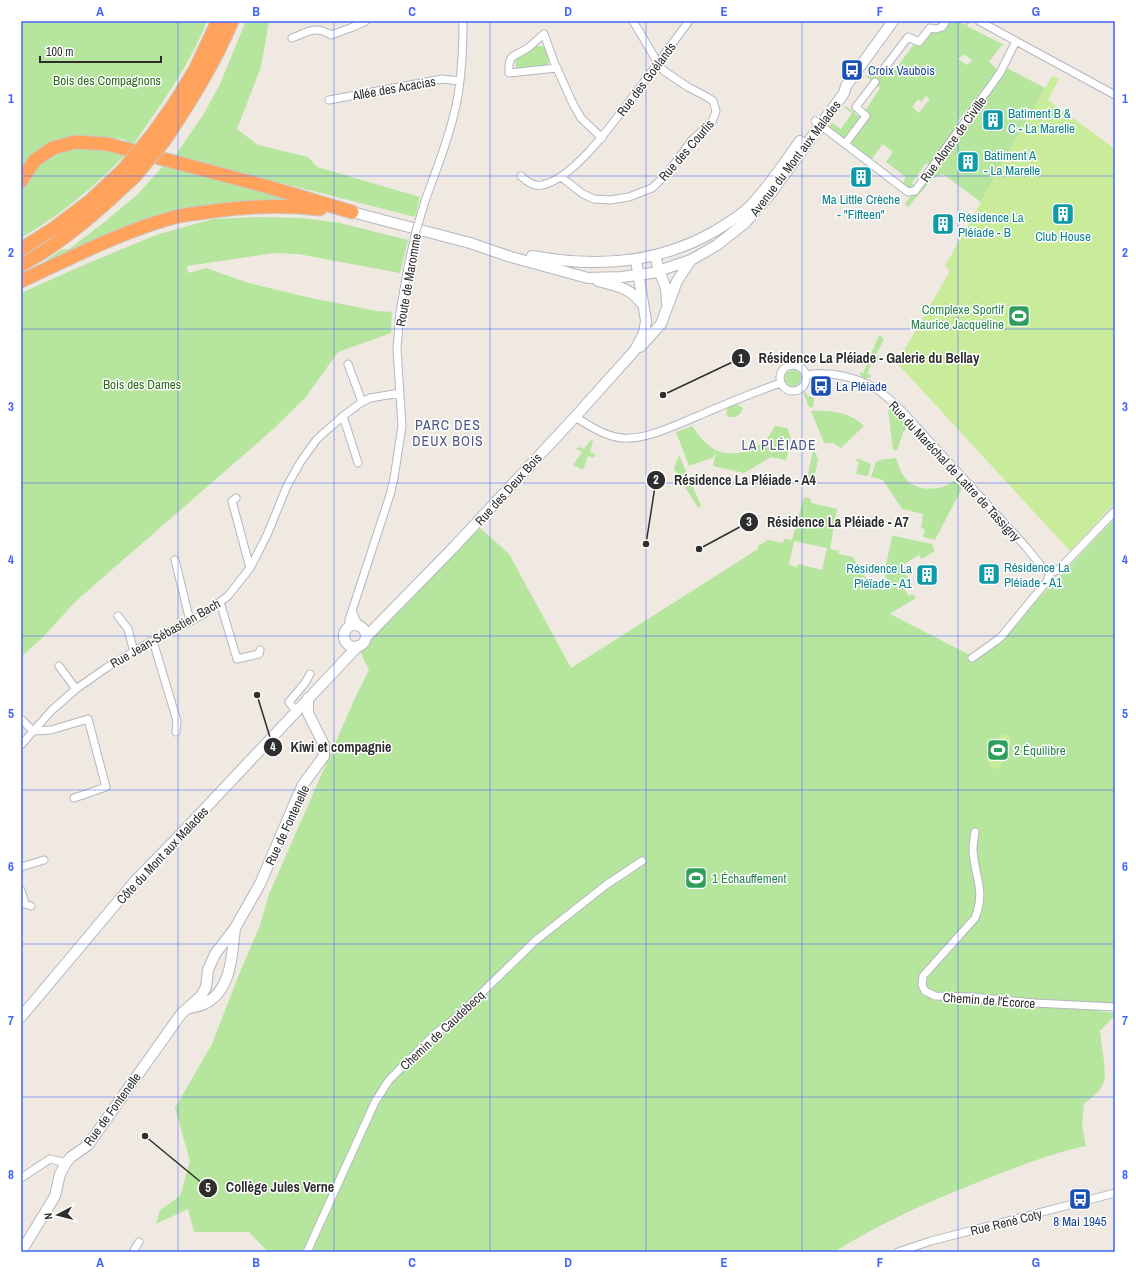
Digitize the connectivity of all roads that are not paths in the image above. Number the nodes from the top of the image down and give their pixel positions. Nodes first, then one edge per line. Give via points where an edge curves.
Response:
1 (218, 21) edge
2 (232, 21) edge
3 (366, 21) edge
4 (463, 21) edge
5 (633, 21) edge
6 (689, 21) edge
7 (894, 21) edge
8 (946, 21) edge
9 (979, 21) edge
10 (292, 38) dead end
11 (1016, 41) junction
12 (658, 63) junction
13 (557, 68) junction
14 (883, 70) dead end
15 (460, 81) junction
16 (875, 82) dead end
17 (1115, 94) edge
18 (329, 100) dead end
19 (820, 124) junction
20 (602, 138) junction
21 (845, 144) junction
22 (129, 173) junction
23 (521, 176) dead end
24 (561, 177) junction
25 (21, 180) edge
26 (352, 212) junction
27 (470, 243) junction
28 (21, 249) edge
29 (655, 255) junction
30 (636, 260) junction
31 (691, 260) junction
32 (21, 265) edge
33 (658, 271) junction
34 (639, 275) junction
35 (588, 278) junction
36 (21, 281) edge
37 (645, 308) junction
38 (667, 308) junction
39 (635, 350) junction
40 (348, 364) dead end
41 (806, 375) junction
42 (780, 382) junction
43 (400, 392) junction
44 (362, 402) junction
45 (343, 416) junction
46 (575, 417) junction
47 (358, 463) dead end
48 (236, 498) dead end
49 (1115, 511) edge
50 (175, 560) dead end
51 (250, 568) junction
52 (1050, 572) junction
53 (220, 602) junction
54 (118, 616) dead end
55 (190, 621) junction
56 (359, 629) junction
57 (153, 641) junction
58 (346, 641) junction
59 (358, 646) junction
60 (260, 650) dead end
61 (134, 652) junction
62 (972, 658) dead end
63 (59, 666) dead end
64 (332, 673) junction
65 (310, 674) dead end
66 (76, 689) junction
67 (308, 698) junction
68 (296, 711) junction
69 (21, 719) edge
70 (33, 731) junction
71 (176, 732) dead end
72 (21, 745) edge
73 (74, 798) dead end
74 (975, 832) dead end
75 (44, 860) dead end
76 (642, 861) dead end
77 (21, 867) edge
78 (21, 890) edge
79 (31, 906) dead end
80 (235, 928) junction
81 (217, 951) junction
82 (232, 954) junction
83 (1115, 1007) edge
84 (185, 1009) junction
85 (21, 1017) edge
86 (66, 1163) junction
87 (21, 1178) edge
88 (1115, 1193) edge
89 (139, 1242) dead end
90 (21, 1252) edge
91 (133, 1252) edge
92 (308, 1252) edge
93 (898, 1252) edge

1 - 22 highway, bridge via 196,70
2 - 22 highway, bridge via 209,71 164,141
3 - 10 street via 331,35 320,29
4 - 15 street, Route de Maromme
5 - 12 street, Rue des Courlis
6 - 12 street, Rue des Goélands
7 - 19 street, Avenue du Mont aux Malades via 846,86 835,94
8 - 14 street via 942,27 930,28 919,42 908,37
9 - 11 street
11 - 17 street
11 - 21 street, Rue Alonce de Civille via 1000,73 915,191 908,192
12 - 20 street, Rue des Goélands
12 - 24 street, Rue des Courlis via 664,71 713,101 716,111 712,122 692,140 667,174 652,188 629,197 594,199
13 - 13 street via 544,34 528,48 512,55 509,63 509,73
13 - 20 street via 581,118
15 - 18 street, Allée des Acacias via 442,79
15 - 43 street, Route de Maromme, bridge via 453,118 416,231 402,297 398,324
16 - 21 street via 856,107 866,116
19 - 21 street, Rue Alonce de Civille
19 - 29 street, Avenue du Mont aux Malades via 751,205 728,223 705,236
19 - 31 street, Avenue du Mont aux Malades via 745,224 731,236
20 - 24 street, Rue des Goélands
22 - 28 highway via 53,229
22 - 32 highway via 102,207 66,236
23 - 24 street, Rue des Goélands via 528,183 541,186
25 - 26 highway via 35,160 53,148 75,142 107,144
26 - 27 street, Avenue du Mont aux Malades
26 - 36 highway via 261,206 183,216 120,236
27 - 30 street, Avenue du Mont aux Malades via 554,260
27 - 35 street, Avenue du Mont aux Malades
29 - 30 street, Avenue du Mont aux Malades
29 - 33 street, Rue des Deux Bois
30 - 34 street, Rue des Deux Bois
31 - 33 street, Avenue du Mont aux Malades
31 - 38 street, Rue des Deux Bois via 677,281
33 - 34 street, Avenue du Mont aux Malades
33 - 38 street, Rue des Deux Bois via 666,288
34 - 35 street, Avenue du Mont aux Malades
34 - 37 street, Rue des Deux Bois
35 - 37 street via 629,291
37 - 39 street, Rue des Deux Bois via 644,333
38 - 39 street, Rue des Deux Bois via 657,329
39 - 46 street, Rue des Deux Bois
40 - 44 street
41 - 42 street via 805,384 796,391 785,389
41 - 42 street via 798,366 789,365 782,370
41 - 52 street, Rue du Maréchal de Lattre de Tassigny via 835,374 879,391 902,411 1042,567
42 - 46 street via 644,437 622,438 603,434
43 - 44 street, Rue Jean-Sébastien Bach
43 - 56 street, Route de Maromme via 402,426 394,478 352,611
44 - 45 street, Rue Jean-Sébastien Bach
45 - 47 street
45 - 51 street, Rue Jean-Sébastien Bach via 317,439 301,461
46 - 56 street, Rue des Deux Bois via 378,624
48 - 51 street via 232,501
49 - 52 street via 1061,567
50 - 55 street
51 - 53 street, Rue Jean-Sébastien Bach via 228,596
52 - 62 street via 1046,581 1001,637
53 - 55 street, Rue Jean-Sébastien Bach
53 - 60 street via 237,659 259,654
54 - 61 street via 128,629
55 - 57 street, Rue Jean-Sébastien Bach
56 - 58 street via 345,634
56 - 59 street via 364,642
57 - 61 street, Rue Jean-Sébastien Bach
57 - 71 street via 177,721
58 - 59 street
58 - 64 street
59 - 64 street
61 - 66 street, Rue Jean-Sébastien Bach
63 - 66 street
64 - 67 street
65 - 68 street via 289,702
66 - 70 street, Rue Jean-Sébastien Bach
67 - 68 street, Côte du Mont aux Malades
67 - 80 street, Rue de Fontenelle via 308,713 324,745 324,756 302,786 260,884
68 - 85 street, Côte du Mont aux Malades via 136,880
69 - 70 street
70 - 72 street, Rue Jean-Sébastien Bach
70 - 73 street via 50,730 88,719 106,787
74 - 83 street, Chemin de l'Écorce via 973,850 981,896 979,909 975,918 923,976 922,985 925,991 935,996
75 - 77 street
76 - 92 street, Chemin de Caudebecq via 606,885 535,941 389,1080 375,1102
78 - 79 street via 26,904
80 - 81 street, Rue de Fontenelle
80 - 82 street, Rue de Fontenelle
81 - 82 street
81 - 84 street, Rue de Fontenelle via 208,970 206,987 201,996
82 - 84 street, Rue de Fontenelle via 222,988 206,1004
84 - 86 street, Rue de Fontenelle via 88,1146 71,1156
86 - 87 street via 50,1160
86 - 90 street, Rue de Fontenelle via 60,1174 55,1196
88 - 93 street, Rue René Coty
89 - 91 street

